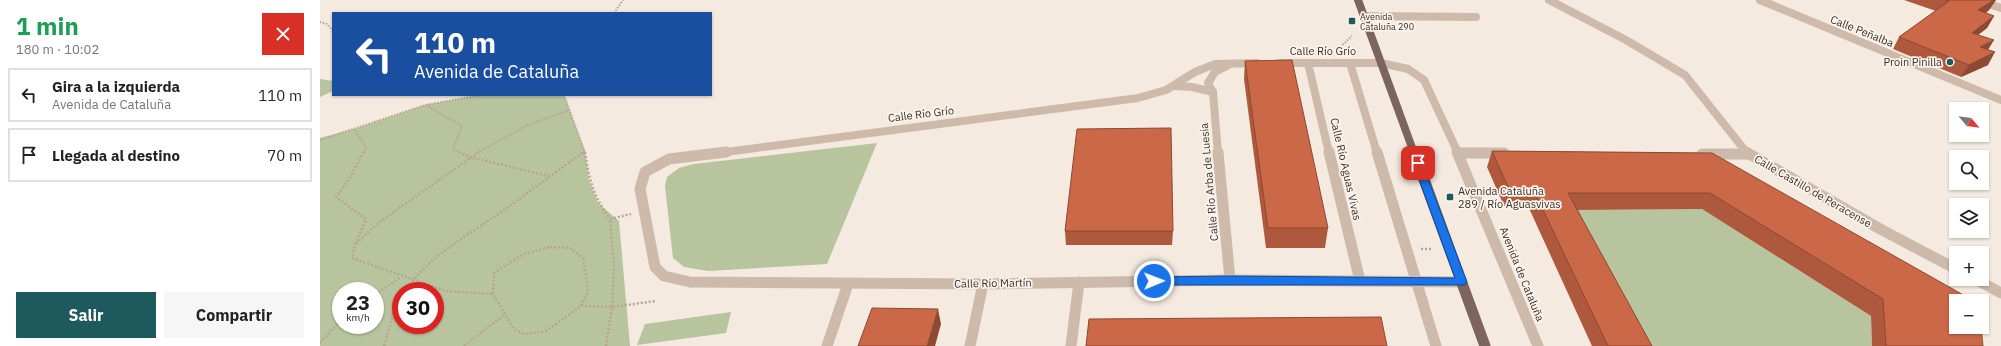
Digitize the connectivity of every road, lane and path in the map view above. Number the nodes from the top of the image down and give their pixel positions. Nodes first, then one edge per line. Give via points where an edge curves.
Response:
1 (623, 0) edge
2 (1358, 0) edge
3 (1549, 0) edge
4 (1760, 0) edge
5 (1975, 0) edge
6 (2001, 8) edge
7 (615, 12) edge
8 (1364, 16) junction
9 (1476, 17) dead end
10 (320, 22) edge
11 (332, 30) edge
12 (1352, 36) dead end
13 (1333, 54) dead end
14 (1236, 63) junction
15 (1308, 63) junction
16 (1350, 63) junction
17 (1381, 63) junction
18 (1178, 83) junction
19 (1211, 88) junction
20 (474, 96) edge
21 (564, 96) edge
22 (2001, 100) edge
23 (425, 105) junction
24 (569, 110) junction
25 (354, 129) junction
26 (320, 140) edge
27 (585, 151) junction
28 (1458, 153) junction
29 (1513, 153) edge
30 (1693, 154) edge
31 (1748, 154) junction
32 (469, 157) junction
33 (669, 159) joint
34 (549, 176) junction
35 (643, 212) junction
36 (610, 219) junction
37 (355, 245) junction
38 (1416, 249) dead end
39 (1430, 249) dead end
40 (1949, 265) edge
41 (401, 276) junction
42 (412, 280) junction
43 (1230, 280) junction
44 (1360, 281) junction
45 (1079, 282) junction
46 (1415, 282) junction
47 (1461, 282) junction
48 (848, 284) junction
49 (983, 284) junction
50 (1988, 286) edge
51 (384, 288) edge
52 (2001, 293) edge
53 (493, 294) junction
54 (656, 301) dead end
55 (581, 306) junction
56 (612, 307) junction
57 (504, 316) junction
58 (392, 318) edge
59 (332, 329) edge
60 (320, 342) edge
61 (384, 346) edge
62 (464, 346) edge
63 (606, 346) edge
64 (827, 346) edge
65 (970, 346) edge
66 (1071, 346) edge
67 (1436, 346) edge
68 (1485, 346) edge
69 (1538, 346) edge

1 - 7 path
2 - 8 main road
3 - 31 street, Calle Castillo de Peracense via 1626,40 1685,75
4 - 22 street, Calle Peñalba
5 - 6 street
8 - 9 street
8 - 17 main road
10 - 11 path via 327,24
12 - 13 path
14 - 15 street, Calle Río Grío
14 - 18 street, Calle Río Grío via 1215,64 1195,72
14 - 19 street via 1216,71 1210,78
15 - 16 street, Calle Río Grío
15 - 44 street, Calle Río Aguas Vivas
16 - 17 street, Calle Río Grío
16 - 46 street
17 - 28 street, Avenida de Cataluña via 1408,70 1424,80
17 - 47 main road
18 - 19 street, Calle Río Grío
18 - 33 street, Calle Río Grío via 1138,98
19 - 43 street, Calle Río Arba de Luesia
20 - 23 path
21 - 24 path
23 - 25 path
23 - 32 path via 462,126 453,148
24 - 27 path
24 - 32 path via 528,125
25 - 26 path
25 - 37 path via 366,148 336,197 366,219
27 - 34 path
27 - 36 path via 589,180 598,203
28 - 29 street
28 - 69 street, Avenida de Cataluña
30 - 31 street
31 - 40 street, Calle Castillo de Peracense
32 - 34 path
32 - 37 path via 378,223
33 - 35 street, Calle Río Martín via 645,172 640,189
34 - 42 path via 486,222 440,251
35 - 36 path
35 - 48 street, Calle Río Martín via 655,267 671,279 690,282
36 - 56 path via 614,264
37 - 41 path via 352,258
38 - 39 path
41 - 42 path
41 - 51 path
42 - 53 path via 446,290
43 - 44 street, Calle Río Martín
43 - 45 street, Calle Río Martín
44 - 46 street, Calle Río Martín
45 - 49 street, Calle Río Martín
45 - 66 street
46 - 47 street, Calle Río Martín
46 - 67 street
47 - 68 main road
48 - 49 street, Calle Río Martín
48 - 64 street
49 - 65 street
50 - 52 street
53 - 55 path via 494,273 524,254 550,247 570,248 583,258 588,291
53 - 57 path
54 - 56 path
55 - 56 path
55 - 57 path via 546,331 524,334 514,329
56 - 63 path
57 - 62 path
58 - 61 path
59 - 60 path

